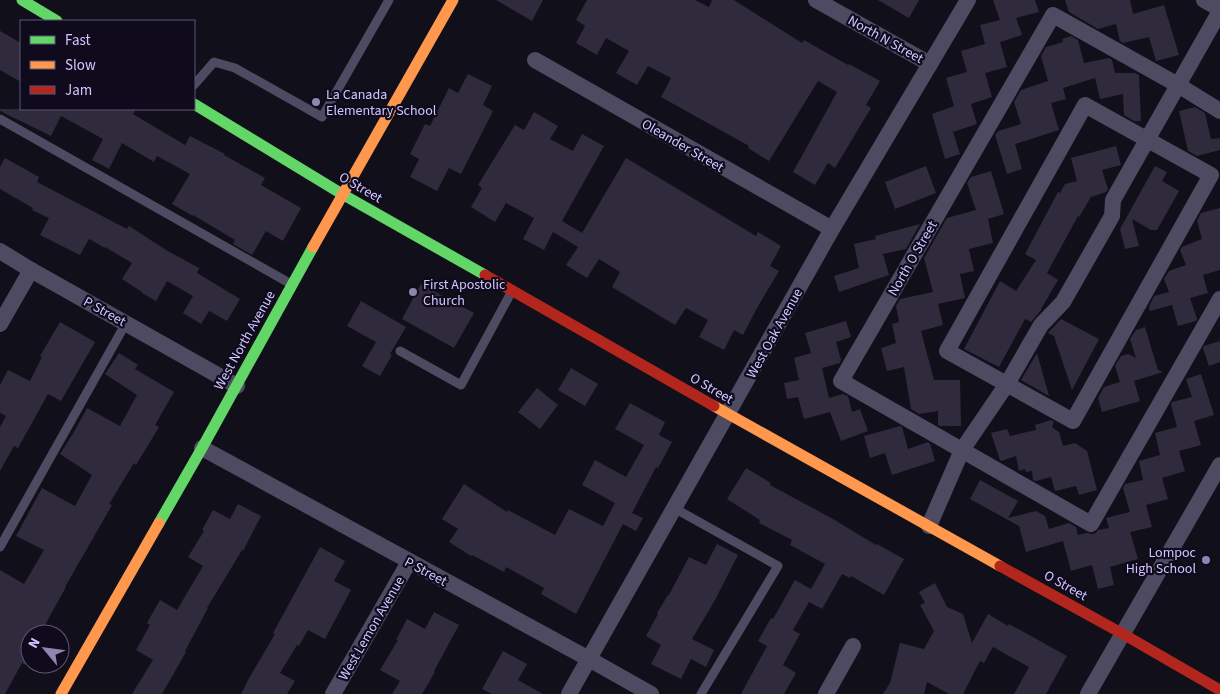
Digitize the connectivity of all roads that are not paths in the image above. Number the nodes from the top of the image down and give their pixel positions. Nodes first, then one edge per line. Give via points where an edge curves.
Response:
1 (22, 0) edge
2 (389, 0) edge
3 (453, 0) edge
4 (816, 0) edge
5 (968, 0) edge
6 (1204, 0) edge
7 (1220, 10) edge
8 (55, 20) edge
9 (535, 60) dead end
10 (930, 64) junction
11 (195, 84) edge
12 (1178, 85) junction
13 (195, 105) edge
14 (1220, 111) edge
15 (0, 119) edge
16 (1147, 140) junction
17 (342, 194) junction
18 (832, 229) junction
19 (0, 251) edge
20 (31, 270) junction
21 (292, 284) junction
22 (512, 291) junction
23 (1220, 299) edge
24 (126, 323) junction
25 (0, 324) edge
26 (400, 351) dead end
27 (1008, 384) junction
28 (237, 386) junction
29 (727, 414) junction
30 (202, 448) junction
31 (962, 450) junction
32 (1220, 465) edge
33 (674, 508) junction
34 (929, 526) junction
35 (0, 547) edge
36 (409, 562) junction
37 (1123, 634) junction
38 (853, 646) dead end
39 (589, 659) junction
40 (1218, 691) edge
41 (61, 694) edge
42 (333, 694) edge
43 (569, 694) edge
44 (651, 694) edge
45 (701, 694) edge
46 (826, 694) edge
47 (1088, 694) edge

1 - 8 street
2 - 11 lane via 322,117 235,68 214,62
3 - 17 street, West North Avenue
4 - 10 street, North N Street
5 - 10 street, West Oak Avenue
6 - 7 street
7 - 12 street
9 - 18 street, Oleander Street
10 - 18 street, West Oak Avenue
12 - 14 street
12 - 16 street
12 - 31 street, North O Street via 1053,15 841,381
13 - 17 street, O Street
15 - 21 lane
16 - 27 street via 1112,200 1112,216 1069,293 1041,325
16 - 27 street via 1084,105 947,350
16 - 27 street via 1211,175 1073,421
17 - 21 street, West North Avenue
17 - 22 street, O Street
18 - 29 street, West Oak Avenue
19 - 20 street, P Street
20 - 24 street, P Street
20 - 25 street
21 - 28 street, West North Avenue
22 - 26 lane via 461,385
22 - 29 street, O Street
23 - 31 street, North O Street via 1091,524
24 - 28 street, P Street
24 - 35 lane
27 - 31 street
28 - 30 street, West North Avenue
29 - 33 street, West Oak Avenue
29 - 34 street, O Street
30 - 36 street, P Street
30 - 41 street, West North Avenue
31 - 34 street
32 - 37 street
33 - 39 street, West Oak Avenue
33 - 45 lane via 778,566
34 - 37 street, O Street
36 - 39 street, P Street
36 - 42 street, West Lemon Avenue
37 - 40 street, O Street
37 - 47 street
38 - 46 street
39 - 43 street, West Oak Avenue
39 - 44 street, P Street

